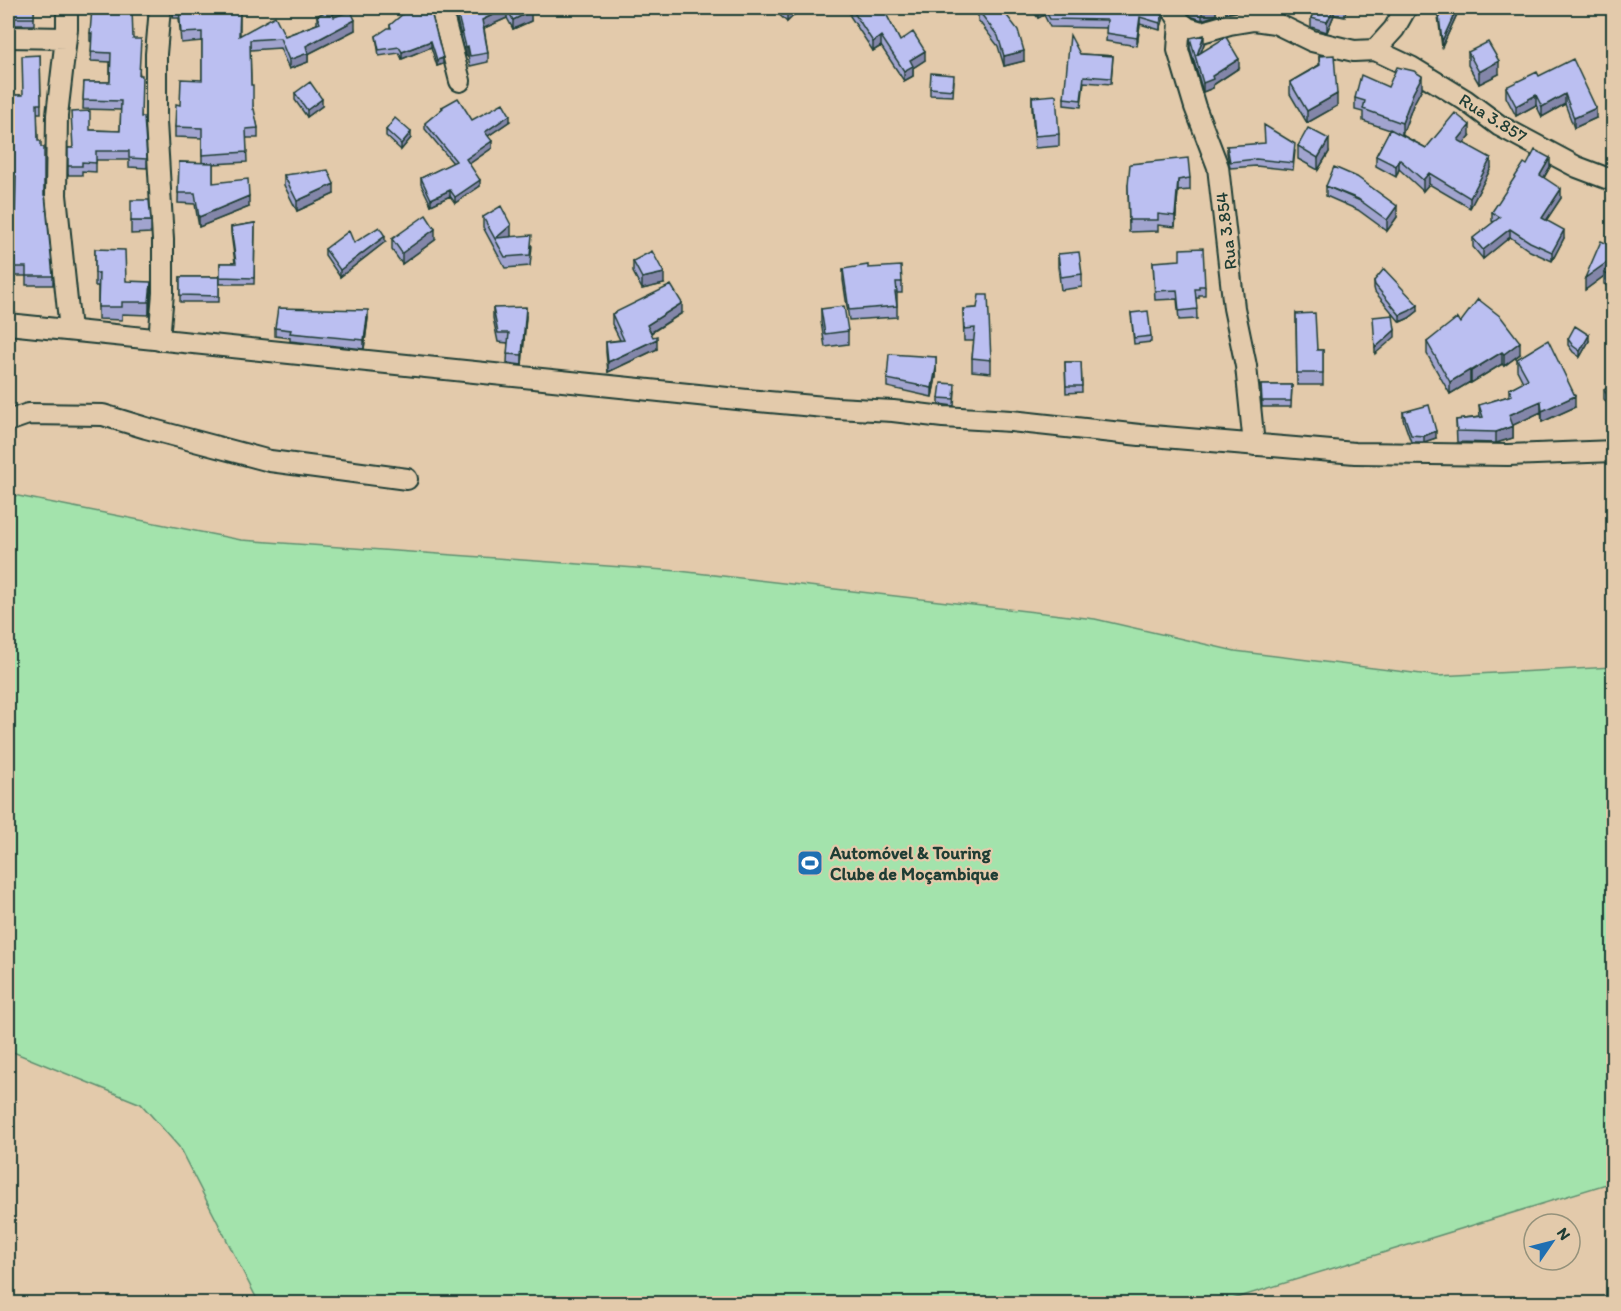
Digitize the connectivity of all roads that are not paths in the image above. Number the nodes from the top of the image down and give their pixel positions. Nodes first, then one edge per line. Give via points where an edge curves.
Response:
1 (68, 8) edge
2 (160, 8) edge
3 (441, 8) edge
4 (1406, 8) edge
5 (1176, 15) edge
6 (8, 37) edge
7 (66, 38) junction
8 (1375, 50) junction
9 (460, 81) dead end
10 (1614, 181) edge
11 (8, 324) edge
12 (70, 330) junction
13 (159, 340) junction
14 (8, 421) edge
15 (1254, 445) junction
16 (1614, 451) edge
17 (407, 478) dead end

1 - 7 street
2 - 13 street via 156,54 163,251
3 - 9 street
4 - 8 street
5 - 8 street via 1188,28 1202,32 1254,20 1275,23 1312,41 1353,51
5 - 15 street, Rua 3.854 via 1178,50 1218,167
6 - 7 street
7 - 12 street via 57,116 56,195
8 - 10 street, Rua 3.857 via 1411,67 1500,126 1577,167
11 - 12 street
12 - 13 street
13 - 15 street via 702,396
14 - 17 street via 28,414 103,415 270,461
15 - 16 street via 1367,454

